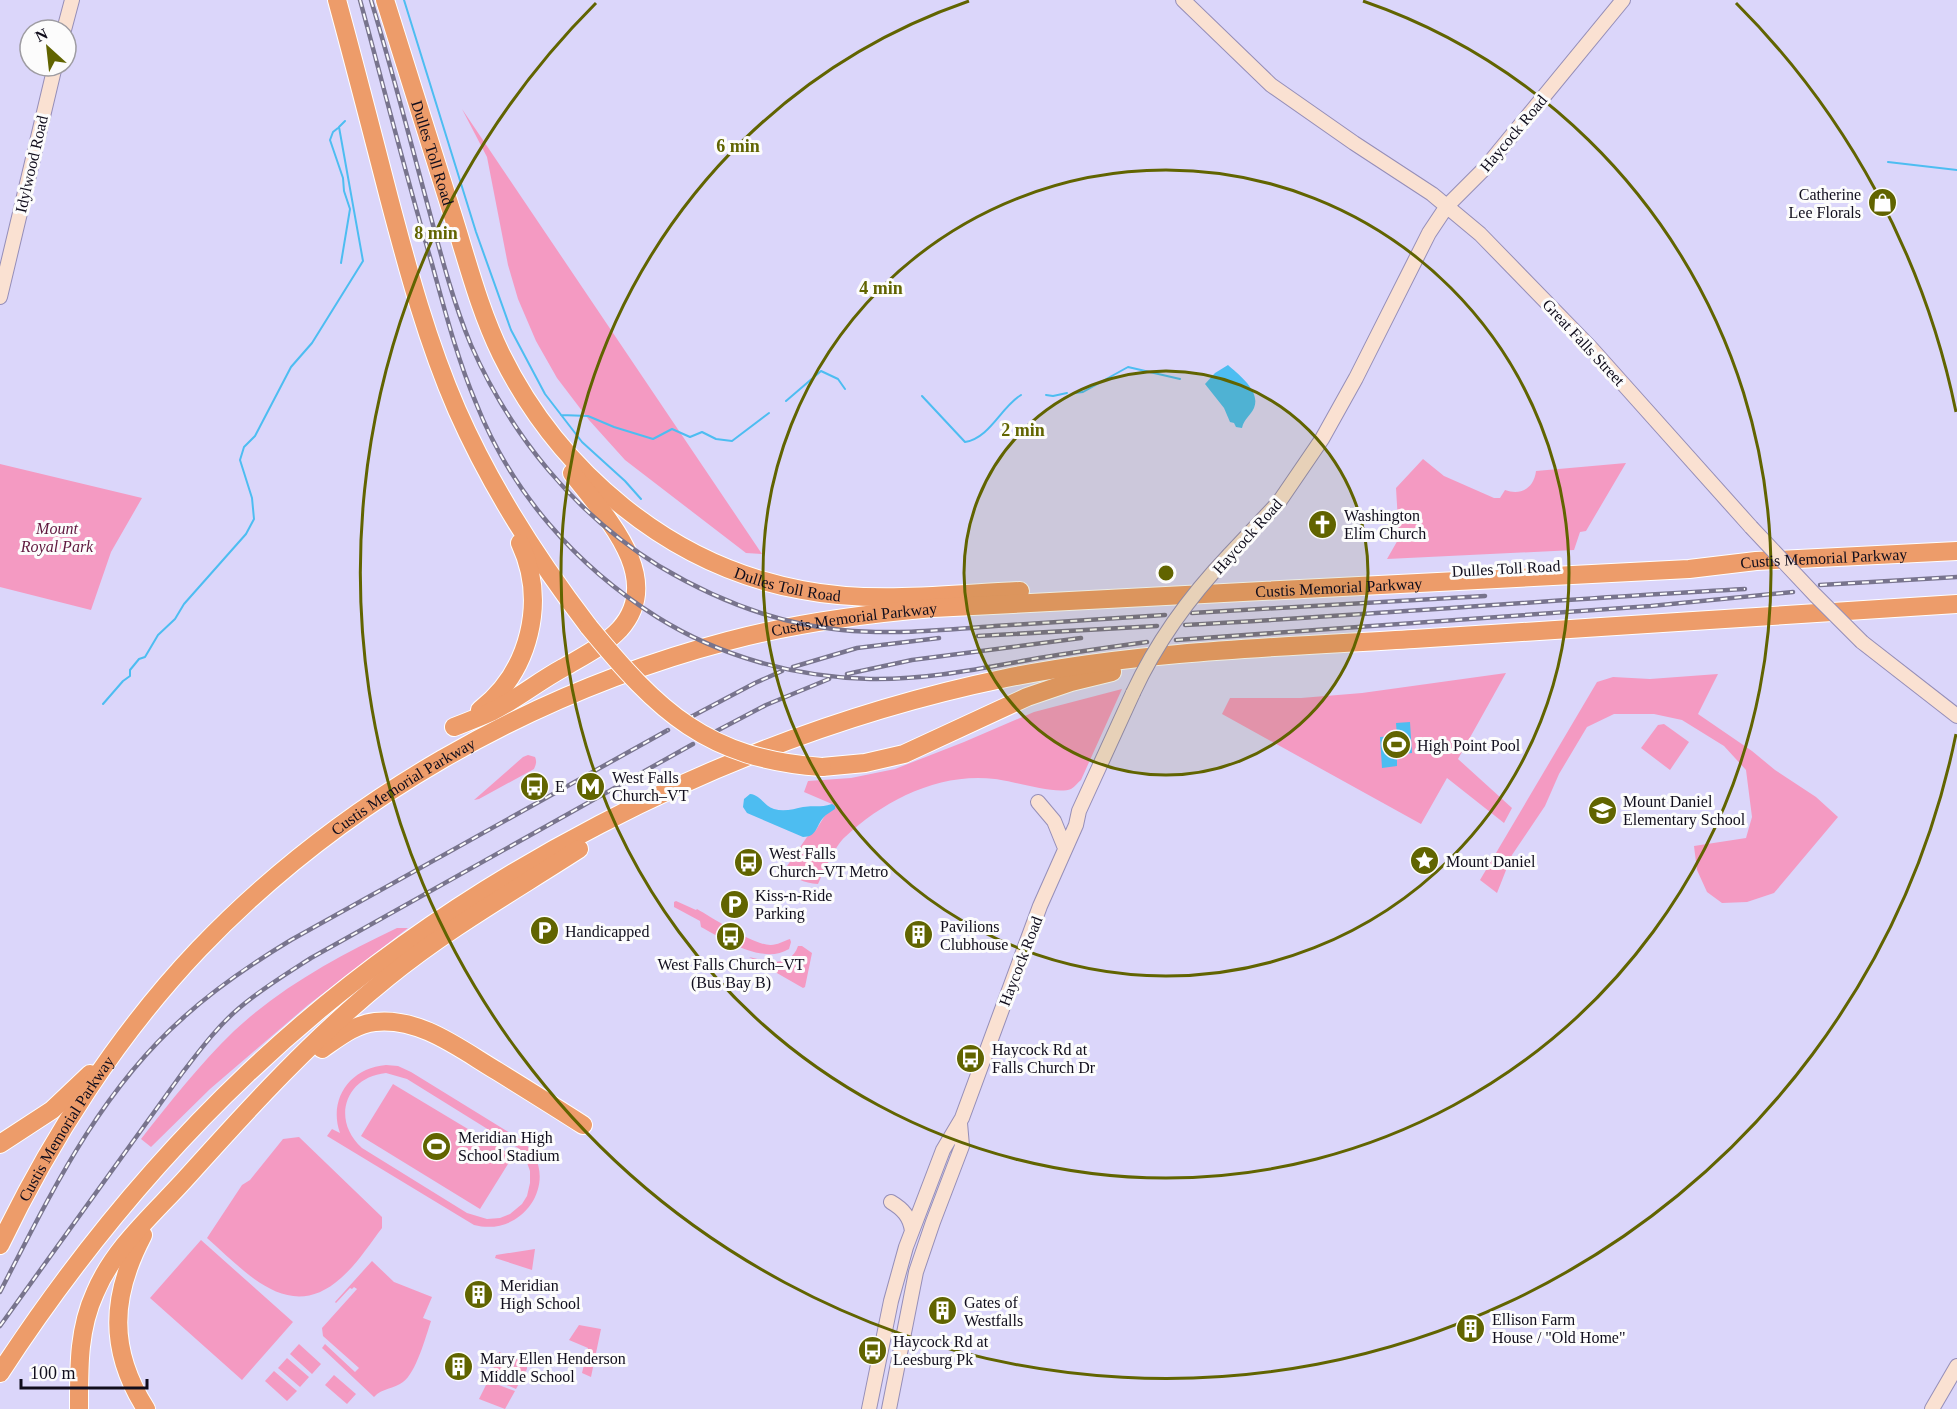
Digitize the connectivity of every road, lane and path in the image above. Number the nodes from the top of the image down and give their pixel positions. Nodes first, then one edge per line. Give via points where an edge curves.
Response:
1 (72, 0) edge
2 (337, 0) edge
3 (385, 0) edge
4 (1182, 0) edge
5 (1623, 0) edge
6 (67, 18) edge
7 (52, 78) edge
8 (1447, 206) junction
9 (0, 297) edge
10 (516, 382) junction
11 (493, 482) junction
12 (1957, 552) edge
13 (1756, 561) junction
14 (1957, 603) edge
15 (1298, 646) junction
16 (1957, 716) edge
17 (744, 757) junction
18 (1038, 802) dead end
19 (1065, 848) junction
20 (119, 1045) junction
21 (264, 1094) junction
22 (960, 1123) junction
23 (583, 1125) dead end
24 (0, 1144) edge
25 (185, 1179) junction
26 (891, 1202) dead end
27 (912, 1232) junction
28 (0, 1245) edge
29 (1957, 1366) edge
30 (0, 1373) edge
31 (79, 1409) edge
32 (146, 1409) edge
33 (869, 1409) edge
34 (889, 1409) edge
35 (1932, 1409) edge

1 - 6 main road
2 - 11 highway via 421,313 457,410
3 - 10 highway, Dulles Toll Road via 483,311
4 - 8 main road, Great Falls Street via 1271,85
5 - 8 main road, Haycock Road via 1485,168
7 - 9 main road, Idylwood Road
8 - 16 main road, Great Falls Street, bridge via 1480,234 1578,334 1798,578 1862,642
8 - 19 main road, Haycock Road, bridge via 1429,233 1322,439 1279,501 1201,586 1150,659 1095,772
10 - 11 highway via 543,434 621,538 634,572 635,594 624,623 606,641 493,711 454,727 488,704 511,676 525,647 531,621 530,570 504,516
10 - 13 highway, Dulles Toll Road via 550,433 581,469 648,525 723,566 773,584 819,593 866,597 1690,559
11 - 15 highway, bridge via 558,586 649,694 692,729 746,754 778,762 822,767 865,763 923,746 1013,702 1084,678
12 - 13 highway, Custis Memorial Parkway
13 - 20 highway, Custis Memorial Parkway via 1689,569 933,608 815,622 691,651 590,686 518,718 475,740 357,815 293,863 228,921 172,980
14 - 15 highway
15 - 17 highway via 1139,658 1008,678 847,719
17 - 21 highway via 633,816 434,943 371,991
17 - 30 highway via 671,789 501,882 406,944 320,1010 246,1074 131,1196 60,1285
18 - 19 main road via 1054,820
19 - 22 main road, Haycock Road
20 - 24 highway via 52,1110
20 - 28 highway, Custis Memorial Parkway via 42,1165
21 - 23 highway via 348,1032 369,1023 390,1022 440,1036
21 - 25 highway
22 - 27 main road, Haycock Road via 943,1150
22 - 34 main road, Haycock Road via 962,1146 913,1283
25 - 31 highway via 119,1253 95,1291 81,1341
25 - 32 highway via 143,1236 119,1298 123,1356
26 - 27 main road via 906,1214
27 - 33 main road, Haycock Road via 893,1291
29 - 35 main road

